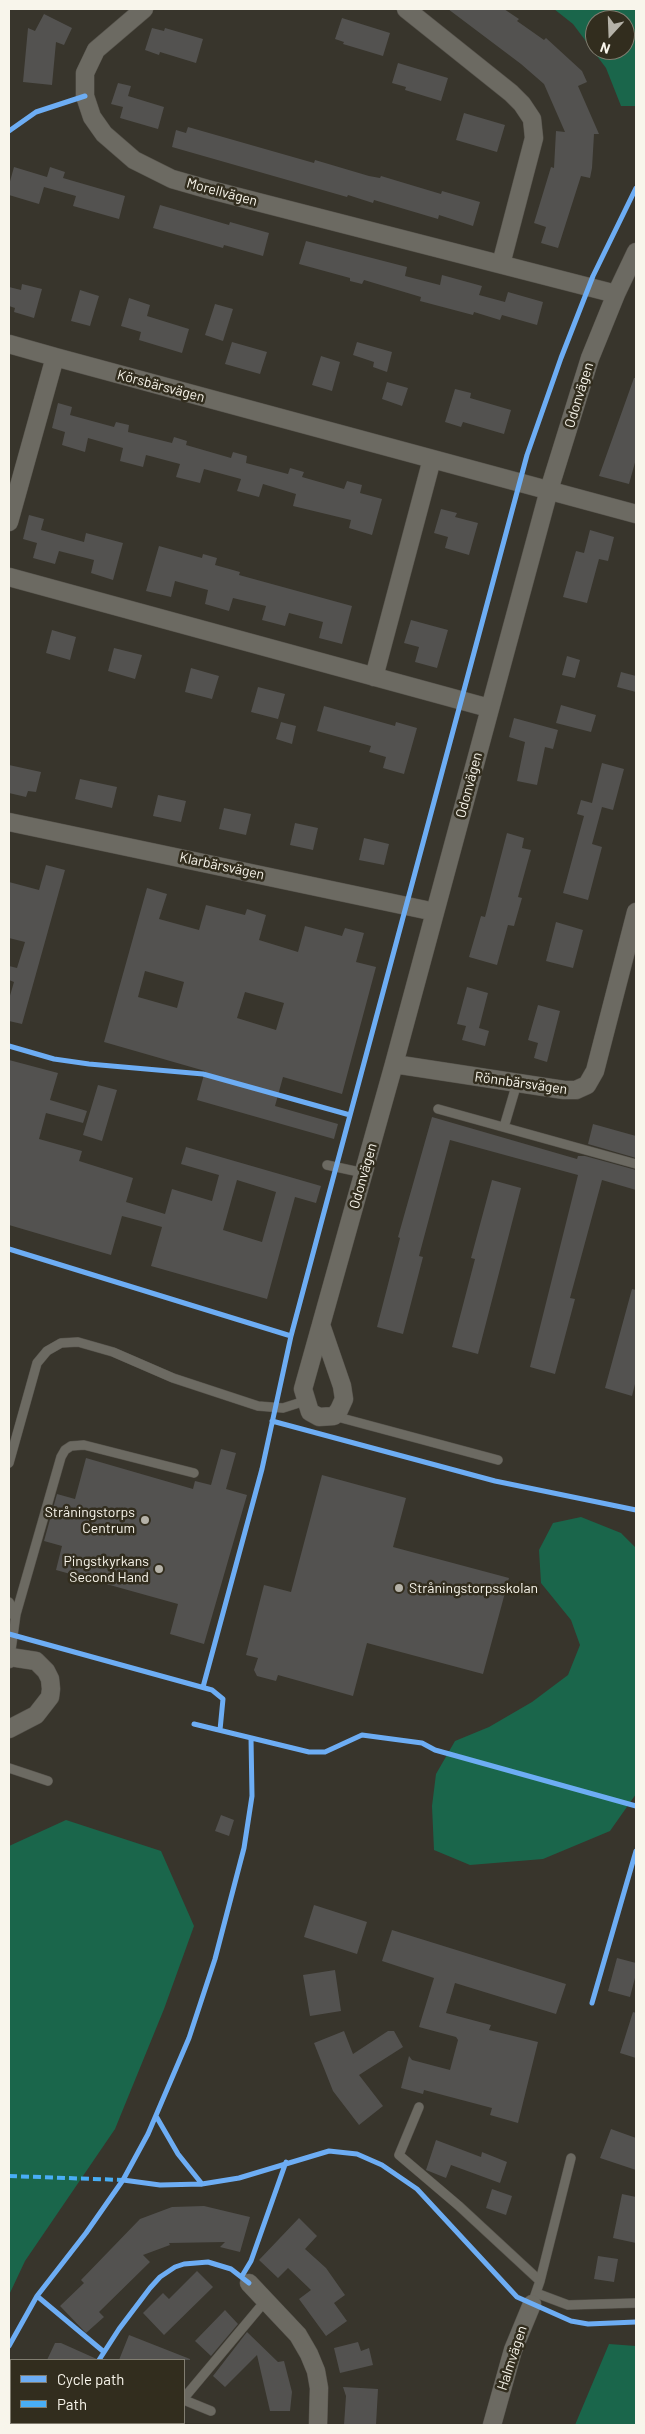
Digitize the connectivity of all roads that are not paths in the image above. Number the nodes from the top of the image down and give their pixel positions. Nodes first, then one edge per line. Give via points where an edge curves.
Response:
1 (144, 9) edge
2 (406, 9) edge
3 (636, 252) edge
4 (501, 264) junction
5 (616, 294) junction
6 (9, 344) edge
7 (55, 357) junction
8 (432, 459) junction
9 (549, 490) junction
10 (636, 514) edge
11 (9, 522) edge
12 (9, 577) edge
13 (374, 677) junction
14 (489, 708) junction
15 (9, 822) edge
16 (435, 912) junction
17 (636, 912) edge
18 (394, 1064) junction
19 (517, 1083) junction
20 (438, 1109) dead end
21 (504, 1127) junction
22 (636, 1164) edge
23 (327, 1165) dead end
24 (364, 1172) junction
25 (321, 1325) junction
26 (306, 1401) junction
27 (334, 1416) junction
28 (498, 1460) dead end
29 (9, 1463) edge
30 (194, 1473) dead end
31 (9, 1602) edge
32 (12, 1614) edge
33 (9, 1658) edge
34 (9, 1729) edge
35 (9, 1768) edge
36 (48, 1781) dead end
37 (419, 2107) dead end
38 (571, 2158) dead end
39 (540, 2282) junction
40 (249, 2283) dead end
41 (534, 2299) junction
42 (266, 2300) junction
43 (636, 2303) edge
44 (185, 2398) edge
45 (185, 2399) edge
46 (211, 2411) dead end
47 (318, 2425) edge
48 (492, 2425) edge

1 - 4 street, Morellvägen via 96,50 86,73 85,96 92,117 104,134 134,160 172,179 207,189
2 - 4 street via 511,93 532,119 534,138
3 - 5 street, Odonvägen
4 - 5 street, Morellvägen
5 - 9 street, Odonvägen via 590,358
6 - 7 street, Körsbärsvägen
7 - 8 street, Körsbärsvägen
7 - 11 street
8 - 9 street, Körsbärsvägen
8 - 13 street
9 - 10 street, Körsbärsvägen
9 - 14 street, Odonvägen
12 - 13 street
13 - 14 street
14 - 16 street, Odonvägen
15 - 16 street, Klarbärsvägen
16 - 18 street, Odonvägen
17 - 19 street, Rönnbärsvägen via 595,1072 587,1085 576,1090
18 - 19 street, Rönnbärsvägen
18 - 24 street, Odonvägen
19 - 21 lane
20 - 21 lane
21 - 22 lane
23 - 24 lane
24 - 25 street, Odonvägen
25 - 26 street, Odonvägen via 303,1389
25 - 27 street via 344,1399
26 - 27 street via 310,1412 319,1417
26 - 29 lane via 283,1408 258,1406 173,1378 113,1352 78,1342 61,1343 47,1351 37,1363
27 - 28 lane
30 - 32 lane via 84,1446 71,1446 65,1450 60,1457
31 - 32 lane
32 - 33 lane
33 - 34 street via 36,1662 46,1670 51,1689 50,1697 36,1715
35 - 36 lane
37 - 39 lane via 399,2155
38 - 39 lane, Halmvägen
39 - 41 lane, Halmvägen
40 - 42 street
41 - 43 lane via 568,2305
41 - 48 street, Halmvägen via 513,2350
42 - 44 lane
42 - 47 street via 298,2335 309,2354 319,2388
45 - 46 lane

